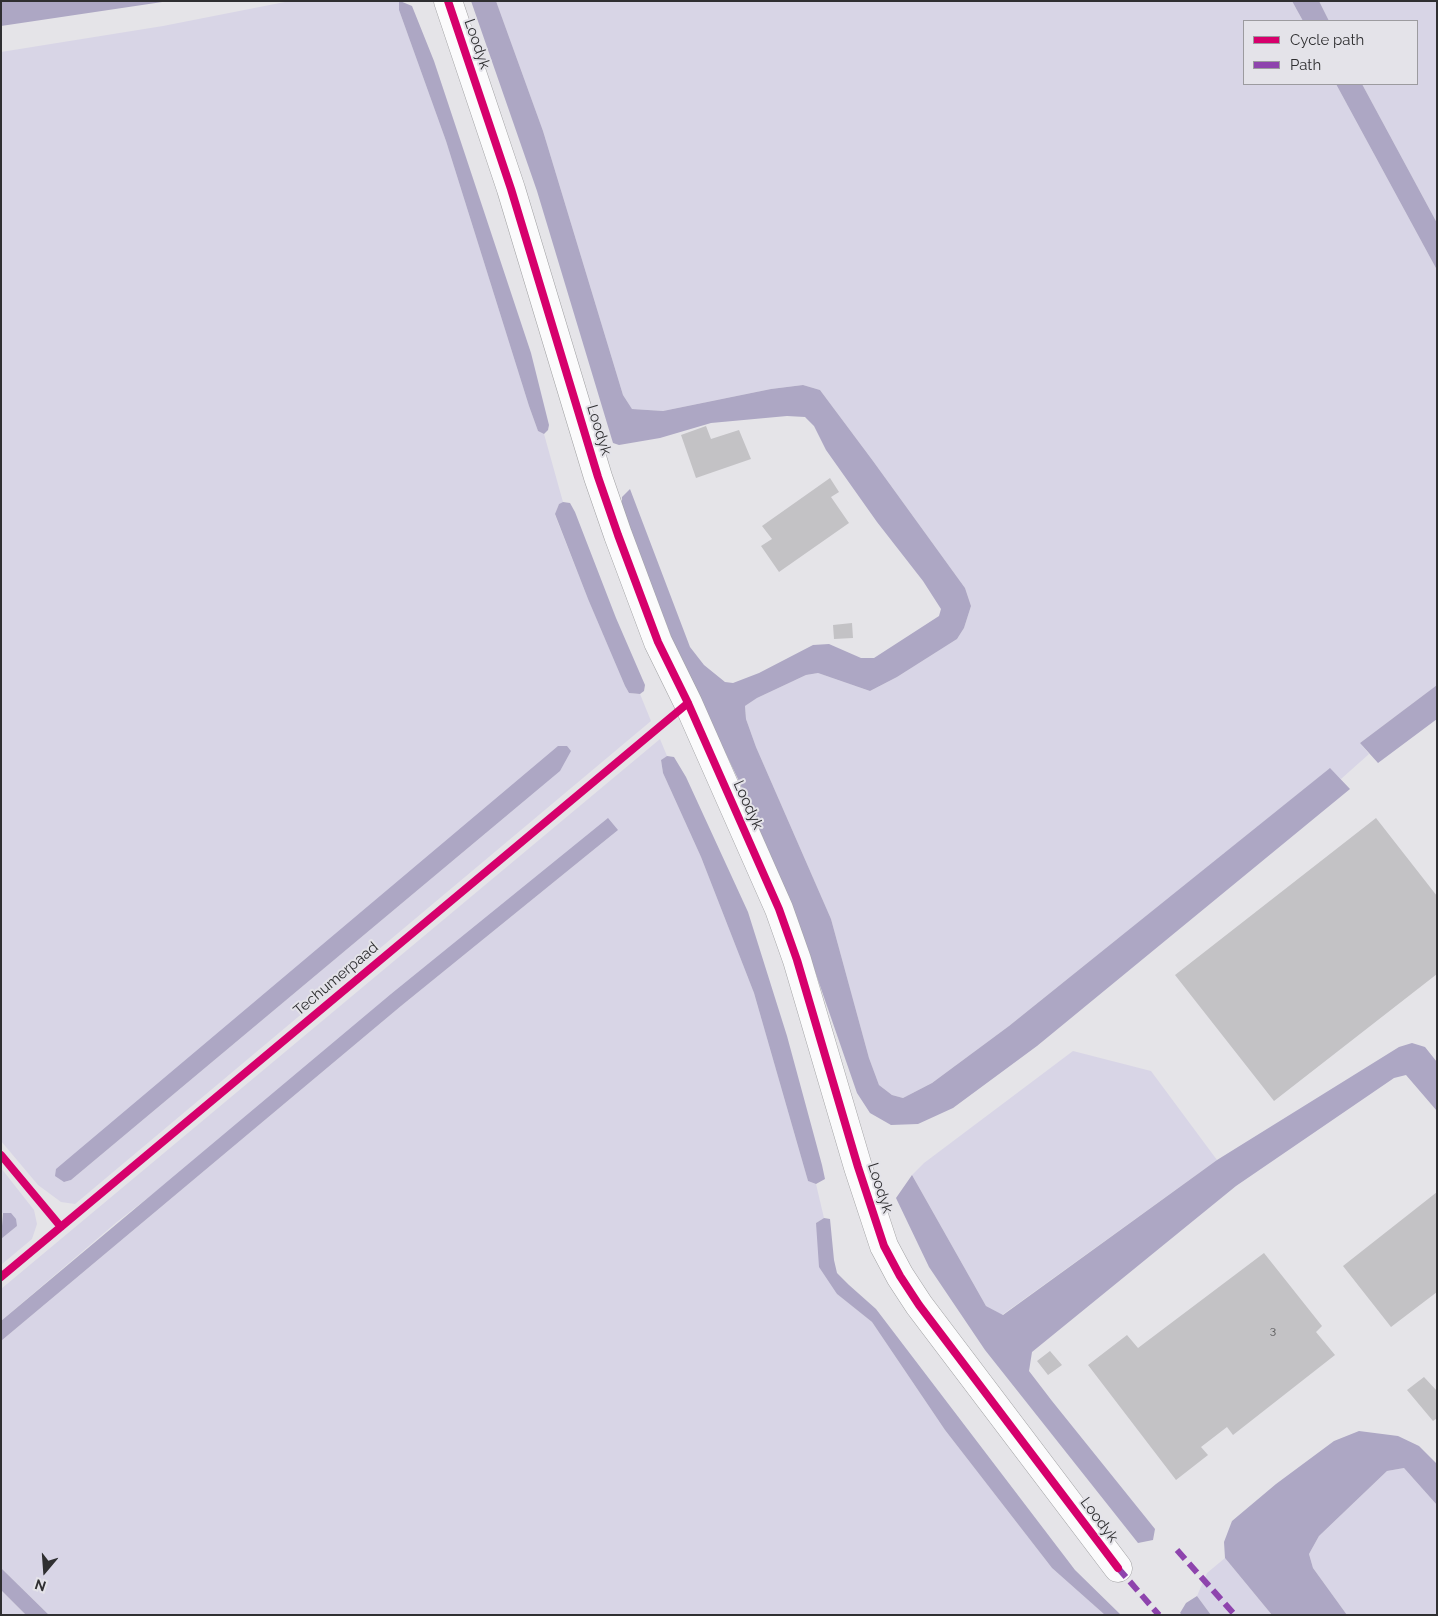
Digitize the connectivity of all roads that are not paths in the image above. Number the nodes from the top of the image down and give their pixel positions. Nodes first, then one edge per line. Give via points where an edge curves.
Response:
1 (448, 1) edge
2 (1118, 1568) dead end

1 - 2 street, Loodyk via 511,190 618,535 658,642 779,909 884,1246 919,1305

